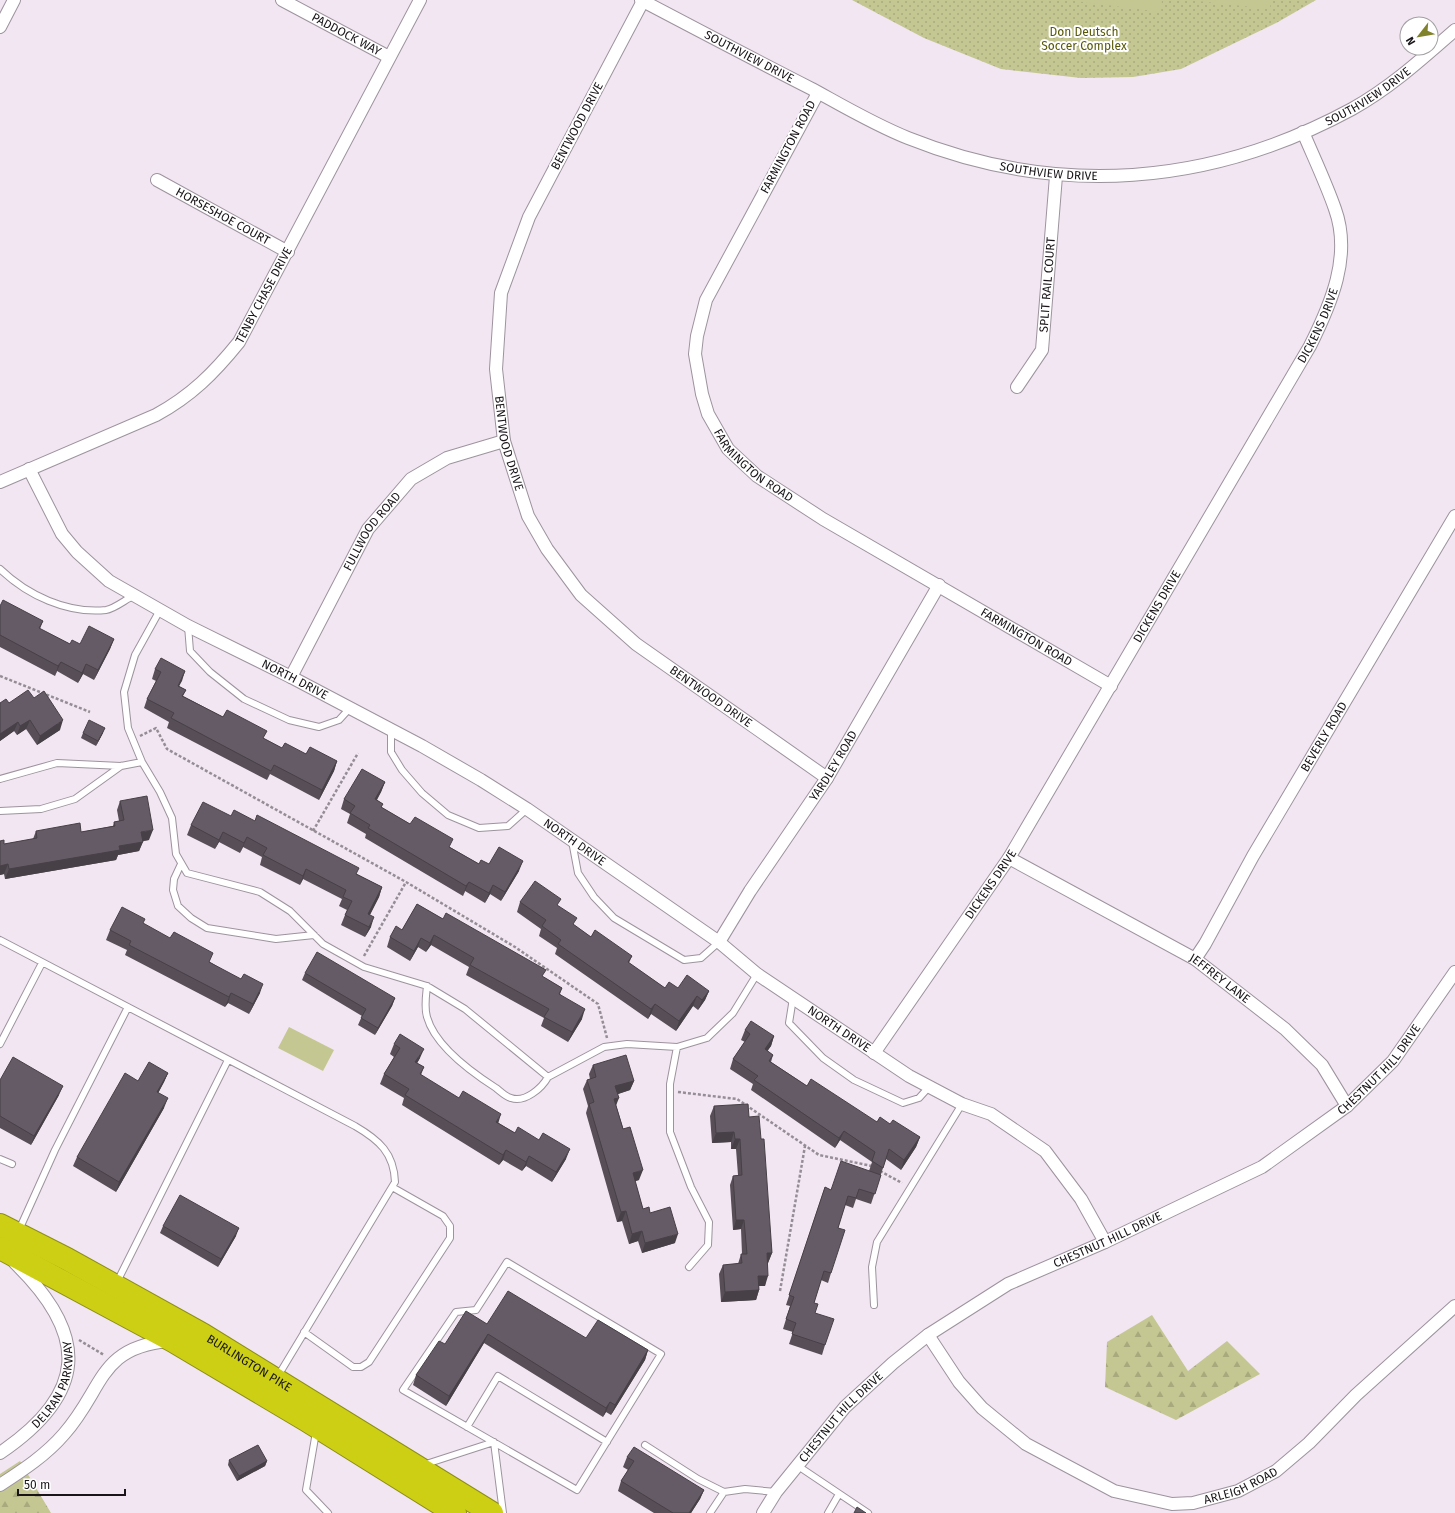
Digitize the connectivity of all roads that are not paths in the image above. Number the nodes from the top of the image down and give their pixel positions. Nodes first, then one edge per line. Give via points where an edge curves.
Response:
1 (14, 0) edge
2 (282, 0) edge
3 (420, 0) edge
4 (642, 1) edge
5 (0, 26) edge
6 (1455, 30) edge
7 (389, 57) junction
8 (818, 93) junction
9 (1304, 132) junction
10 (1056, 176) junction
11 (158, 180) dead end
12 (288, 252) junction
13 (1017, 387) dead end
14 (504, 441) junction
15 (29, 469) junction
16 (0, 482) edge
17 (1455, 516) edge
18 (0, 569) edge
19 (939, 585) junction
20 (133, 596) junction
21 (160, 610) junction
22 (188, 626) junction
23 (291, 677) junction
24 (1111, 686) junction
25 (350, 708) junction
26 (391, 729) junction
27 (142, 762) junction
28 (121, 766) junction
29 (827, 778) junction
30 (0, 779) edge
31 (527, 809) junction
32 (0, 811) edge
33 (572, 840) junction
34 (1009, 858) junction
35 (182, 864) junction
36 (314, 935) junction
37 (0, 940) edge
38 (719, 942) junction
39 (1195, 959) junction
40 (42, 963) junction
41 (1455, 972) edge
42 (757, 974) junction
43 (427, 986) junction
44 (793, 998) junction
45 (128, 1007) junction
46 (0, 1044) edge
47 (677, 1047) junction
48 (874, 1052) junction
49 (228, 1060) junction
50 (548, 1077) junction
51 (929, 1087) junction
52 (962, 1104) junction
53 (1347, 1106) junction
54 (0, 1158) edge
55 (12, 1164) dead end
56 (392, 1187) junction
57 (8, 1229) edge
58 (1105, 1242) junction
59 (0, 1248) edge
60 (689, 1267) dead end
61 (115, 1286) junction
62 (874, 1305) dead end
63 (1455, 1306) edge
64 (304, 1332) junction
65 (928, 1335) junction
66 (173, 1341) junction
67 (276, 1379) junction
68 (317, 1426) junction
69 (467, 1427) junction
70 (494, 1442) junction
71 (607, 1442) junction
72 (645, 1445) dead end
73 (0, 1453) edge
74 (798, 1466) junction
75 (412, 1475) junction
76 (0, 1485) edge
77 (724, 1492) junction
78 (776, 1492) junction
79 (839, 1494) junction
80 (328, 1513) edge
81 (432, 1513) edge
82 (455, 1513) edge
83 (492, 1513) edge
84 (503, 1513) edge
85 (710, 1513) edge
86 (763, 1513) edge
87 (828, 1513) edge
88 (868, 1513) edge

1 - 5 street
2 - 7 street, PADDOCK WAY
3 - 7 street, TENBY CHASE DRIVE
4 - 8 street, SOUTHVIEW DRIVE
4 - 14 street, BENTWOOD DRIVE via 529,217 500,292 496,369
6 - 9 street, SOUTHVIEW DRIVE via 1407,72 1354,108
7 - 12 street, TENBY CHASE DRIVE
8 - 10 street, SOUTHVIEW DRIVE via 906,137 936,149 972,161
8 - 19 street, FARMINGTON ROAD via 706,300 695,354 702,394 708,414 728,449 757,476 823,519
9 - 10 street, SOUTHVIEW DRIVE via 1250,154 1202,166 1118,176
9 - 24 street, DICKENS DRIVE via 1336,210 1341,236 1339,274 1328,310 1310,346
10 - 13 street, SPLIT RAIL COURT via 1042,350
11 - 12 street, HORSESHOE COURT
12 - 15 street, TENBY CHASE DRIVE via 239,342 222,364 180,402 156,415
14 - 23 street, FULLWOOD ROAD via 447,458 411,479 368,529
14 - 29 street, BENTWOOD DRIVE via 528,516 547,549 580,595 636,644
15 - 16 street, TENBY CHASE DRIVE
15 - 20 street, NORTH DRIVE via 62,534 77,552 109,581
17 - 39 street, BEVERLY ROAD via 1253,856
18 - 20 lane via 27,591 75,608 107,610
19 - 24 street, FARMINGTON ROAD
19 - 29 street, YARDLEY ROAD
20 - 21 street, NORTH DRIVE
21 - 22 street, NORTH DRIVE
21 - 27 lane via 135,655 124,692 128,728
22 - 23 street, NORTH DRIVE
22 - 25 lane via 190,651 210,672 244,699 289,720 319,727 339,720
23 - 25 street, NORTH DRIVE
24 - 34 street, DICKENS DRIVE
25 - 26 street, NORTH DRIVE
26 - 31 street, NORTH DRIVE
26 - 31 lane via 391,752 402,770 422,793 448,815 479,828 508,826
27 - 28 lane
27 - 35 lane via 172,818 176,854
28 - 30 lane via 57,763
28 - 32 lane via 75,799 41,809
29 - 38 street, YARDLEY ROAD via 750,891
31 - 33 street, NORTH DRIVE
33 - 38 street, NORTH DRIVE
33 - 38 lane via 578,873 594,897 614,918 684,960 702,958
34 - 39 street, JEFFREY LANE
34 - 48 street, DICKENS DRIVE
35 - 36 lane via 187,873 260,892 290,911
35 - 36 lane via 174,878 173,890 178,906 206,928 276,939
36 - 43 lane via 323,944 359,964
37 - 40 lane
38 - 42 street, NORTH DRIVE
39 - 53 street, JEFFREY LANE via 1285,1029 1322,1065
40 - 45 lane
40 - 46 lane
41 - 53 street, CHESTNUT HILL DRIVE via 1393,1061
42 - 44 street, NORTH DRIVE
42 - 47 lane via 733,1013 706,1038
43 - 50 lane via 465,1009
43 - 50 lane via 425,1007 430,1024 456,1058 478,1077 511,1098 521,1098 536,1092
44 - 48 street, NORTH DRIVE
44 - 51 lane via 789,1024 823,1058 854,1080 903,1103 919,1098
45 - 49 lane
45 - 57 lane via 55,1150
47 - 50 lane via 628,1044 604,1047
47 - 60 lane via 670,1091 670,1132 709,1222 708,1245
48 - 51 street, NORTH DRIVE
49 - 56 lane via 371,1135 390,1156 395,1167 396,1182
49 - 61 lane
51 - 52 street, NORTH DRIVE
52 - 58 street, NORTH DRIVE via 991,1114 1045,1151 1081,1198
52 - 62 lane via 877,1242 872,1267
53 - 58 street, CHESTNUT HILL DRIVE via 1262,1167
54 - 55 lane
56 - 64 lane
56 - 64 lane via 443,1216 450,1226 450,1238 369,1362 361,1367 353,1367
57 - 61 highway, BURLINGTON PIKE
58 - 65 street, CHESTNUT HILL DRIVE via 1008,1284
59 - 66 highway, BURLINGTON PIKE
59 - 73 street, DELRAN PARKWAY via 47,1300 64,1331 69,1348 66,1380 54,1403 25,1435
61 - 67 highway, BURLINGTON PIKE
63 - 65 street, ARLEIGH ROAD via 1356,1395 1309,1444 1276,1471 1238,1491 1193,1503 1172,1504 1114,1491 1026,1444 982,1408 959,1382
64 - 67 lane
65 - 74 street, CHESTNUT HILL DRIVE via 845,1407
66 - 68 highway, BURLINGTON PIKE
66 - 76 street via 142,1345 116,1360 65,1433 37,1460
67 - 75 highway, BURLINGTON PIKE
68 - 75 highway, BURLINGTON PIKE
68 - 80 lane via 306,1490
69 - 70 lane
69 - 71 lane via 498,1376
69 - 71 lane via 403,1390 456,1312 476,1310 507,1262 661,1354
70 - 71 lane via 577,1490
70 - 75 lane
70 - 84 lane
72 - 77 lane via 698,1480
74 - 78 street, CHESTNUT HILL DRIVE
74 - 79 lane
75 - 81 highway
75 - 82 highway, BURLINGTON PIKE
75 - 83 highway, BURLINGTON PIKE
77 - 78 lane via 745,1489
77 - 85 lane
78 - 86 street, CHESTNUT HILL DRIVE
79 - 87 lane
79 - 88 lane

